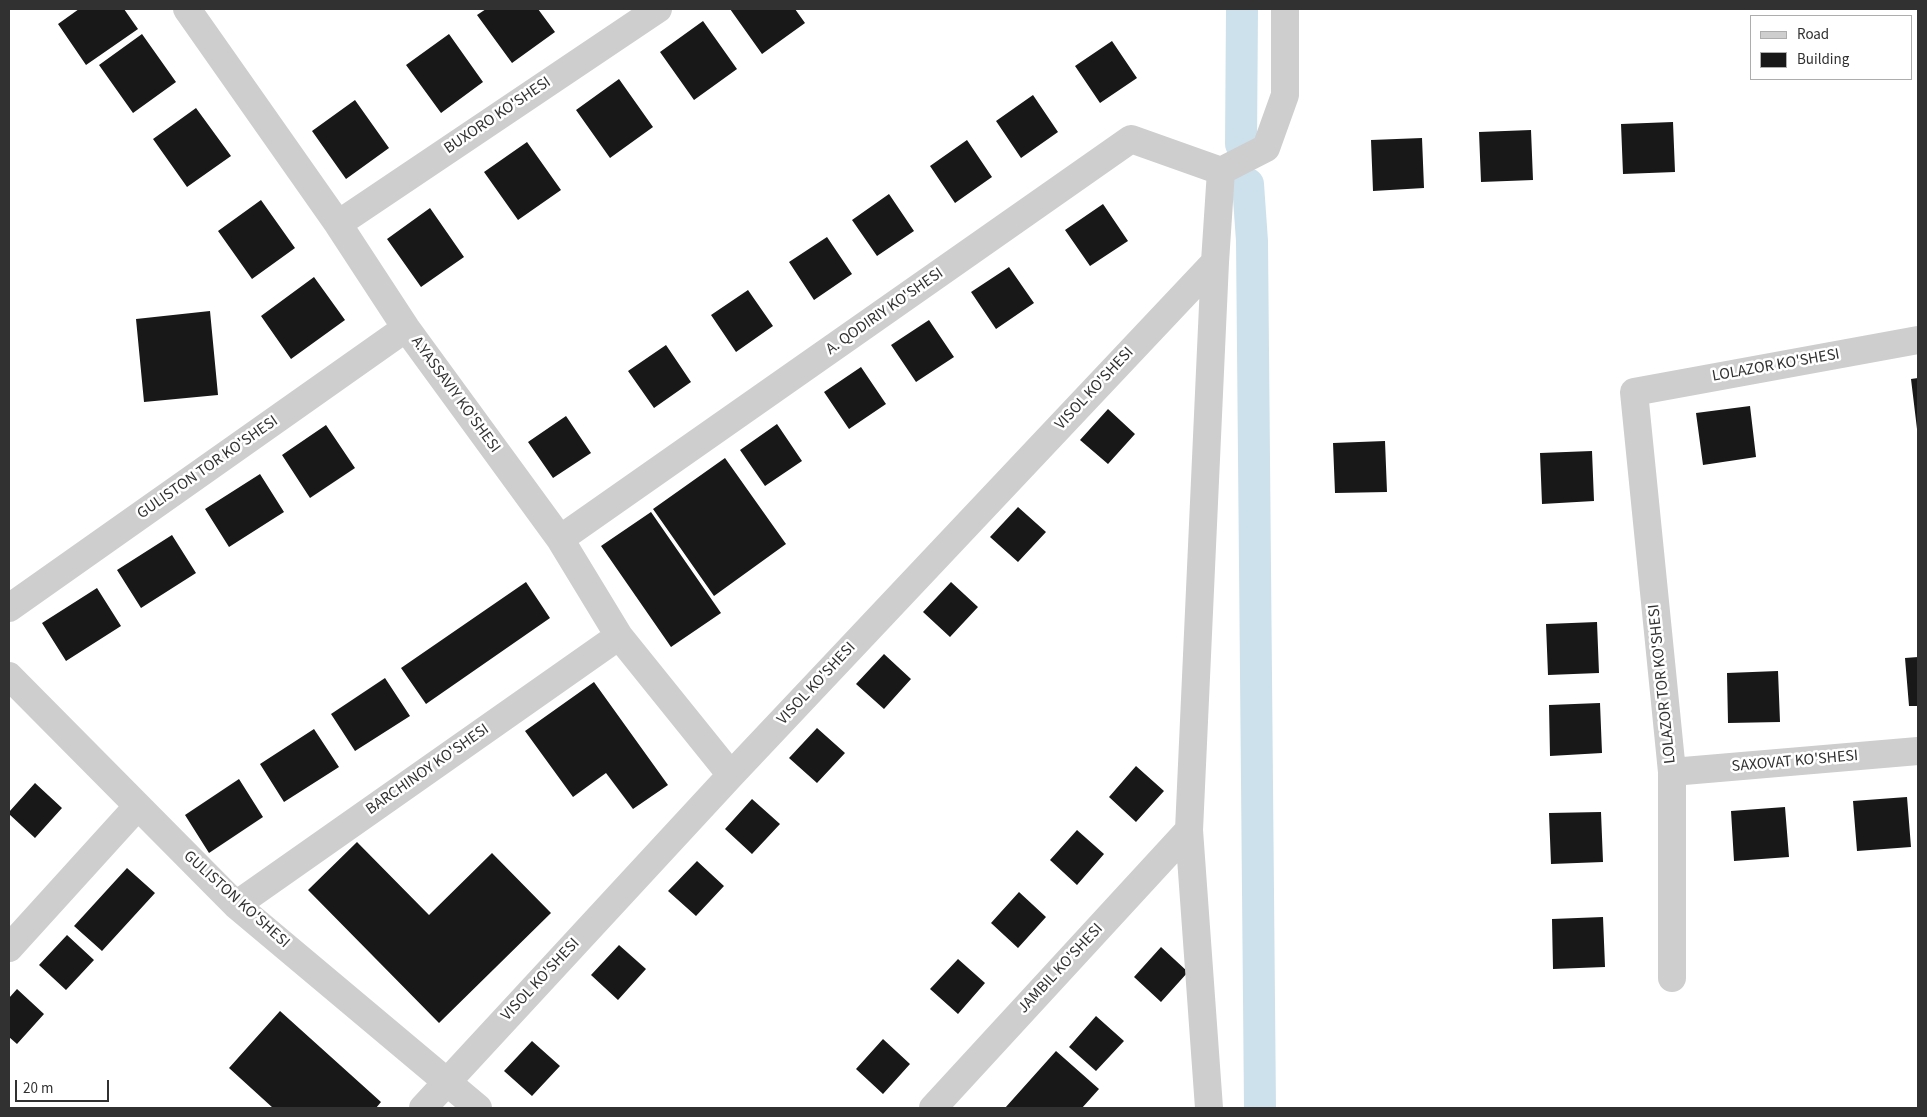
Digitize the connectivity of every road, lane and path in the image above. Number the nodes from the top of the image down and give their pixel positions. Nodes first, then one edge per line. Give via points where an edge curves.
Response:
1 (187, 9) edge
2 (658, 9) edge
3 (1285, 9) edge
4 (1221, 171) junction
5 (338, 224) junction
6 (1215, 262) junction
7 (406, 328) junction
8 (1918, 340) edge
9 (1634, 392) joint
10 (560, 539) junction
11 (9, 608) edge
12 (620, 636) junction
13 (9, 676) edge
14 (1918, 752) edge
15 (1672, 772) junction
16 (731, 775) junction
17 (137, 807) junction
18 (1189, 830) junction
19 (236, 905) junction
20 (9, 948) edge
21 (1672, 978) dead end
22 (448, 1081) junction
23 (423, 1108) edge
24 (478, 1108) edge
25 (933, 1108) edge
26 (1210, 1108) edge

1 - 5 street, A.YASSAVIY KO'SHESI
2 - 5 street, BUXORO KO'SHESI
3 - 4 street via 1285,95 1266,148
4 - 6 street
4 - 10 street, A. QODIRIY KO'SHESI via 1131,139
5 - 7 street, A.YASSAVIY KO'SHESI
6 - 16 street, VISOL KO'SHESI
6 - 18 street
7 - 10 street, A.YASSAVIY KO'SHESI
7 - 11 street, GULISTON TOR KO'SHESI
8 - 9 street, LOLAZOR KO'SHESI
9 - 15 street, LOLAZOR TOR KO'SHESI
10 - 12 street, A.YASSAVIY KO'SHESI
12 - 16 street, A.YASSAVIY KO'SHESI
12 - 19 street, BARCHINOY KO'SHESI
13 - 17 street, GULISTON KO'SHESI
14 - 15 street, SAXOVAT KO'SHESI
15 - 21 street, LOLAZOR TOR KO'SHESI
16 - 22 street, VISOL KO'SHESI
17 - 19 street, GULISTON KO'SHESI
17 - 20 street
18 - 25 street, JAMBIL KO'SHESI
18 - 26 street
19 - 22 street, GULISTON KO'SHESI
22 - 23 street, VISOL KO'SHESI
22 - 24 street, GULISTON KO'SHESI

